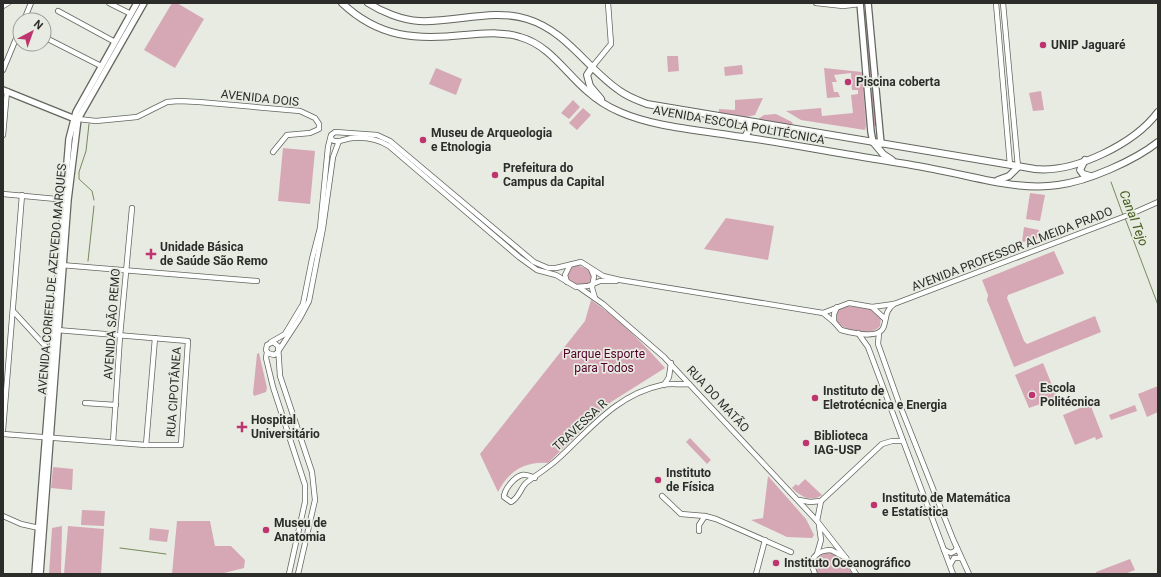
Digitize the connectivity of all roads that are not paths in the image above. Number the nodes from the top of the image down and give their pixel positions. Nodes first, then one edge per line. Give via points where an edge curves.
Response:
1 (8, 3) edge
2 (110, 3) edge
3 (137, 3) edge
4 (144, 3) edge
5 (342, 3) edge
6 (368, 3) edge
7 (608, 3) edge
8 (816, 3) edge
9 (868, 3) edge
10 (996, 3) edge
11 (1003, 3) edge
12 (860, 4) edge
13 (3, 6) edge
14 (58, 11) dead end
15 (131, 14) junction
16 (52, 41) edge
17 (116, 42) junction
18 (872, 43) junction
19 (863, 44) junction
20 (12, 48) edge
21 (101, 66) junction
22 (593, 66) junction
23 (3, 70) edge
24 (5, 90) edge
25 (607, 106) junction
26 (1158, 112) edge
27 (1013, 114) junction
28 (1006, 115) junction
29 (75, 119) junction
30 (748, 121) junction
31 (337, 132) junction
32 (3, 134) edge
33 (331, 137) junction
34 (745, 137) junction
35 (340, 141) junction
36 (873, 142) junction
37 (1158, 142) edge
38 (881, 144) junction
39 (273, 152) dead end
40 (1086, 159) junction
41 (900, 163) junction
42 (1010, 165) junction
43 (1018, 166) junction
44 (1090, 176) junction
45 (994, 181) junction
46 (448, 190) junction
47 (441, 192) junction
48 (3, 194) edge
49 (22, 195) junction
50 (447, 197) junction
51 (66, 199) junction
52 (1158, 202) edge
53 (132, 208) dead end
54 (571, 263) junction
55 (61, 265) junction
56 (591, 268) junction
57 (126, 271) junction
58 (620, 280) junction
59 (257, 281) dead end
60 (569, 284) junction
61 (592, 284) junction
62 (580, 288) junction
63 (595, 298) junction
64 (894, 304) junction
65 (872, 306) junction
66 (837, 307) junction
67 (13, 311) junction
68 (823, 313) junction
69 (885, 319) junction
70 (834, 322) junction
71 (56, 330) junction
72 (858, 333) junction
73 (879, 333) junction
74 (120, 336) junction
75 (155, 338) junction
76 (271, 342) junction
77 (54, 351) junction
78 (278, 351) junction
79 (266, 352) junction
80 (671, 363) junction
81 (689, 384) junction
82 (664, 385) junction
83 (85, 403) dead end
84 (116, 405) junction
85 (3, 430) edge
86 (3, 434) edge
87 (48, 437) junction
88 (903, 441) junction
89 (113, 442) junction
90 (146, 445) junction
91 (535, 478) junction
92 (662, 496) dead end
93 (798, 499) junction
94 (821, 501) junction
95 (3, 516) edge
96 (705, 516) junction
97 (818, 521) junction
98 (39, 528) junction
99 (699, 531) dead end
100 (766, 540) junction
101 (956, 548) junction
102 (944, 550) junction
103 (791, 552) dead end
104 (816, 554) junction
105 (41, 556) junction
106 (846, 558) junction
107 (961, 558) junction
108 (292, 560) junction
109 (301, 562) junction
110 (950, 565) junction
111 (35, 574) edge
112 (40, 574) edge
113 (289, 574) edge
114 (298, 574) edge
115 (756, 574) edge
116 (815, 574) edge
117 (856, 574) edge
118 (953, 574) edge
119 (969, 574) edge

1 - 13 street
2 - 15 street
3 - 15 main road, AVENIDA CORIFEU DE AZEVEDO MARQUES
4 - 29 main road, AVENIDA CORIFEU DE AZEVEDO MARQUES
5 - 25 highway, AVENIDA ESCOLA POLITÉCNICA via 370,24 404,36 426,38 498,33 526,39 538,45
6 - 22 highway, AVENIDA ESCOLA POLITÉCNICA via 397,16 418,21 499,15 526,19 556,34
7 - 22 street via 611,44
8 - 12 street via 843,6
9 - 18 main road
10 - 28 street
11 - 27 street
12 - 19 main road
14 - 17 street
15 - 17 main road, AVENIDA CORIFEU DE AZEVEDO MARQUES
16 - 21 street
17 - 21 main road, AVENIDA CORIFEU DE AZEVEDO MARQUES
18 - 19 main road
18 - 38 main road
19 - 36 main road
20 - 23 street
21 - 29 main road, AVENIDA CORIFEU DE AZEVEDO MARQUES
22 - 25 highway via 587,75 588,82
22 - 30 highway, AVENIDA ESCOLA POLITÉCNICA via 619,91 642,102
24 - 29 main road
24 - 32 street
25 - 34 highway, AVENIDA ESCOLA POLITÉCNICA via 644,120
26 - 40 highway, AVENIDA ESCOLA POLITÉCNICA via 1143,130 1128,142
27 - 28 street
27 - 43 street
28 - 42 street
29 - 39 street, AVENIDA DOIS via 96,121 137,117 167,102 199,102 300,111 315,118 320,124 314,132 287,135
29 - 51 main road, AVENIDA CORIFEU DE AZEVEDO MARQUES
30 - 34 highway via 750,128
30 - 36 highway, AVENIDA ESCOLA POLITÉCNICA
31 - 33 street via 332,133
31 - 35 street via 341,135
31 - 46 street via 384,137
33 - 35 street via 334,142
33 - 76 street via 320,228 303,304 292,325 281,338
34 - 41 highway, AVENIDA ESCOLA POLITÉCNICA
35 - 47 street via 353,138 376,139 382,142
35 - 78 street via 333,157 309,301
36 - 38 highway, AVENIDA ESCOLA POLITÉCNICA
36 - 41 highway via 883,154
37 - 44 highway, AVENIDA ESCOLA POLITÉCNICA via 1140,155
38 - 42 highway, AVENIDA ESCOLA POLITÉCNICA
40 - 43 highway, AVENIDA ESCOLA POLITÉCNICA via 1053,170
40 - 44 highway via 1080,170
41 - 45 highway, AVENIDA ESCOLA POLITÉCNICA
42 - 43 highway, AVENIDA ESCOLA POLITÉCNICA
43 - 45 highway via 1008,176
44 - 45 highway, AVENIDA ESCOLA POLITÉCNICA via 1048,186
46 - 47 street
46 - 50 street
46 - 54 street via 534,262 548,268 565,267
47 - 50 street
48 - 49 street
49 - 51 street
49 - 67 street
50 - 60 street via 530,266 556,275
51 - 55 main road, AVENIDA CORIFEU DE AZEVEDO MARQUES
52 - 64 street, AVENIDA PROFESSOR ALMEIDA PRADO
53 - 57 street, AVENIDA SÃO REMO
54 - 56 street via 580,262
54 - 60 street via 565,275
55 - 57 street
55 - 71 main road, AVENIDA CORIFEU DE AZEVEDO MARQUES
56 - 58 street via 603,276
56 - 61 street via 594,276
57 - 59 street
57 - 74 street, AVENIDA SÃO REMO
58 - 61 street
58 - 68 street
60 - 62 street
61 - 62 street
61 - 63 street
62 - 63 street, RUA DO MATÃO
63 - 80 street, RUA DO MATÃO
64 - 65 street, AVENIDA PROFESSOR ALMEIDA PRADO
64 - 69 street via 888,308
65 - 66 street, AVENIDA PROFESSOR ALMEIDA PRADO via 849,303
65 - 69 street
66 - 68 street
66 - 70 street
67 - 77 street via 47,348
67 - 85 street
68 - 70 street
69 - 73 street
70 - 72 street via 841,330
71 - 74 street
71 - 77 main road, AVENIDA CORIFEU DE AZEVEDO MARQUES
72 - 73 street
72 - 88 street via 868,347
73 - 101 street via 880,350
74 - 75 street
74 - 84 street, AVENIDA SÃO REMO
75 - 90 street
75 - 90 street, RUA CIPOTÂNEA via 188,341 181,445
76 - 78 street via 277,344
76 - 79 street via 266,346
77 - 87 main road, AVENIDA CORIFEU DE AZEVEDO MARQUES
78 - 79 street via 272,355
78 - 109 street via 284,393 312,472 315,491
79 - 108 street via 273,387 305,485 305,502
80 - 81 street, RUA DO MATÃO
80 - 82 street via 669,377
81 - 82 street, TRAVESSA R
81 - 93 street, RUA DO MATÃO
82 - 91 street, TRAVESSA R via 623,400
83 - 84 street
84 - 89 street, AVENIDA SÃO REMO
86 - 87 street
87 - 89 street
87 - 98 main road, AVENIDA CORIFEU DE AZEVEDO MARQUES
87 - 105 main road, AVENIDA CORIFEU DE AZEVEDO MARQUES
88 - 94 street via 882,444
88 - 102 street
89 - 90 street
91 - 91 street, TRAVESSA R via 527,475 518,477 505,493 506,500 513,502 526,483
92 - 96 street via 681,514
93 - 94 street
93 - 97 street, RUA DO MATÃO
94 - 97 street
95 - 98 street
96 - 99 street via 699,524
96 - 100 street
97 - 104 street via 822,536
97 - 106 street, RUA DO MATÃO
98 - 105 main road
98 - 111 main road, AVENIDA CORIFEU DE AZEVEDO MARQUES
100 - 103 street
100 - 115 street
101 - 102 street via 951,553
101 - 107 street
102 - 110 street
104 - 106 street via 831,550
104 - 116 street via 811,563
105 - 112 main road, AVENIDA CORIFEU DE AZEVEDO MARQUES
106 - 117 street, RUA DO MATÃO
107 - 110 street via 954,558
107 - 119 street
108 - 109 street via 297,564
108 - 113 street
109 - 114 street
110 - 118 street
113 - 114 street via 295,570

